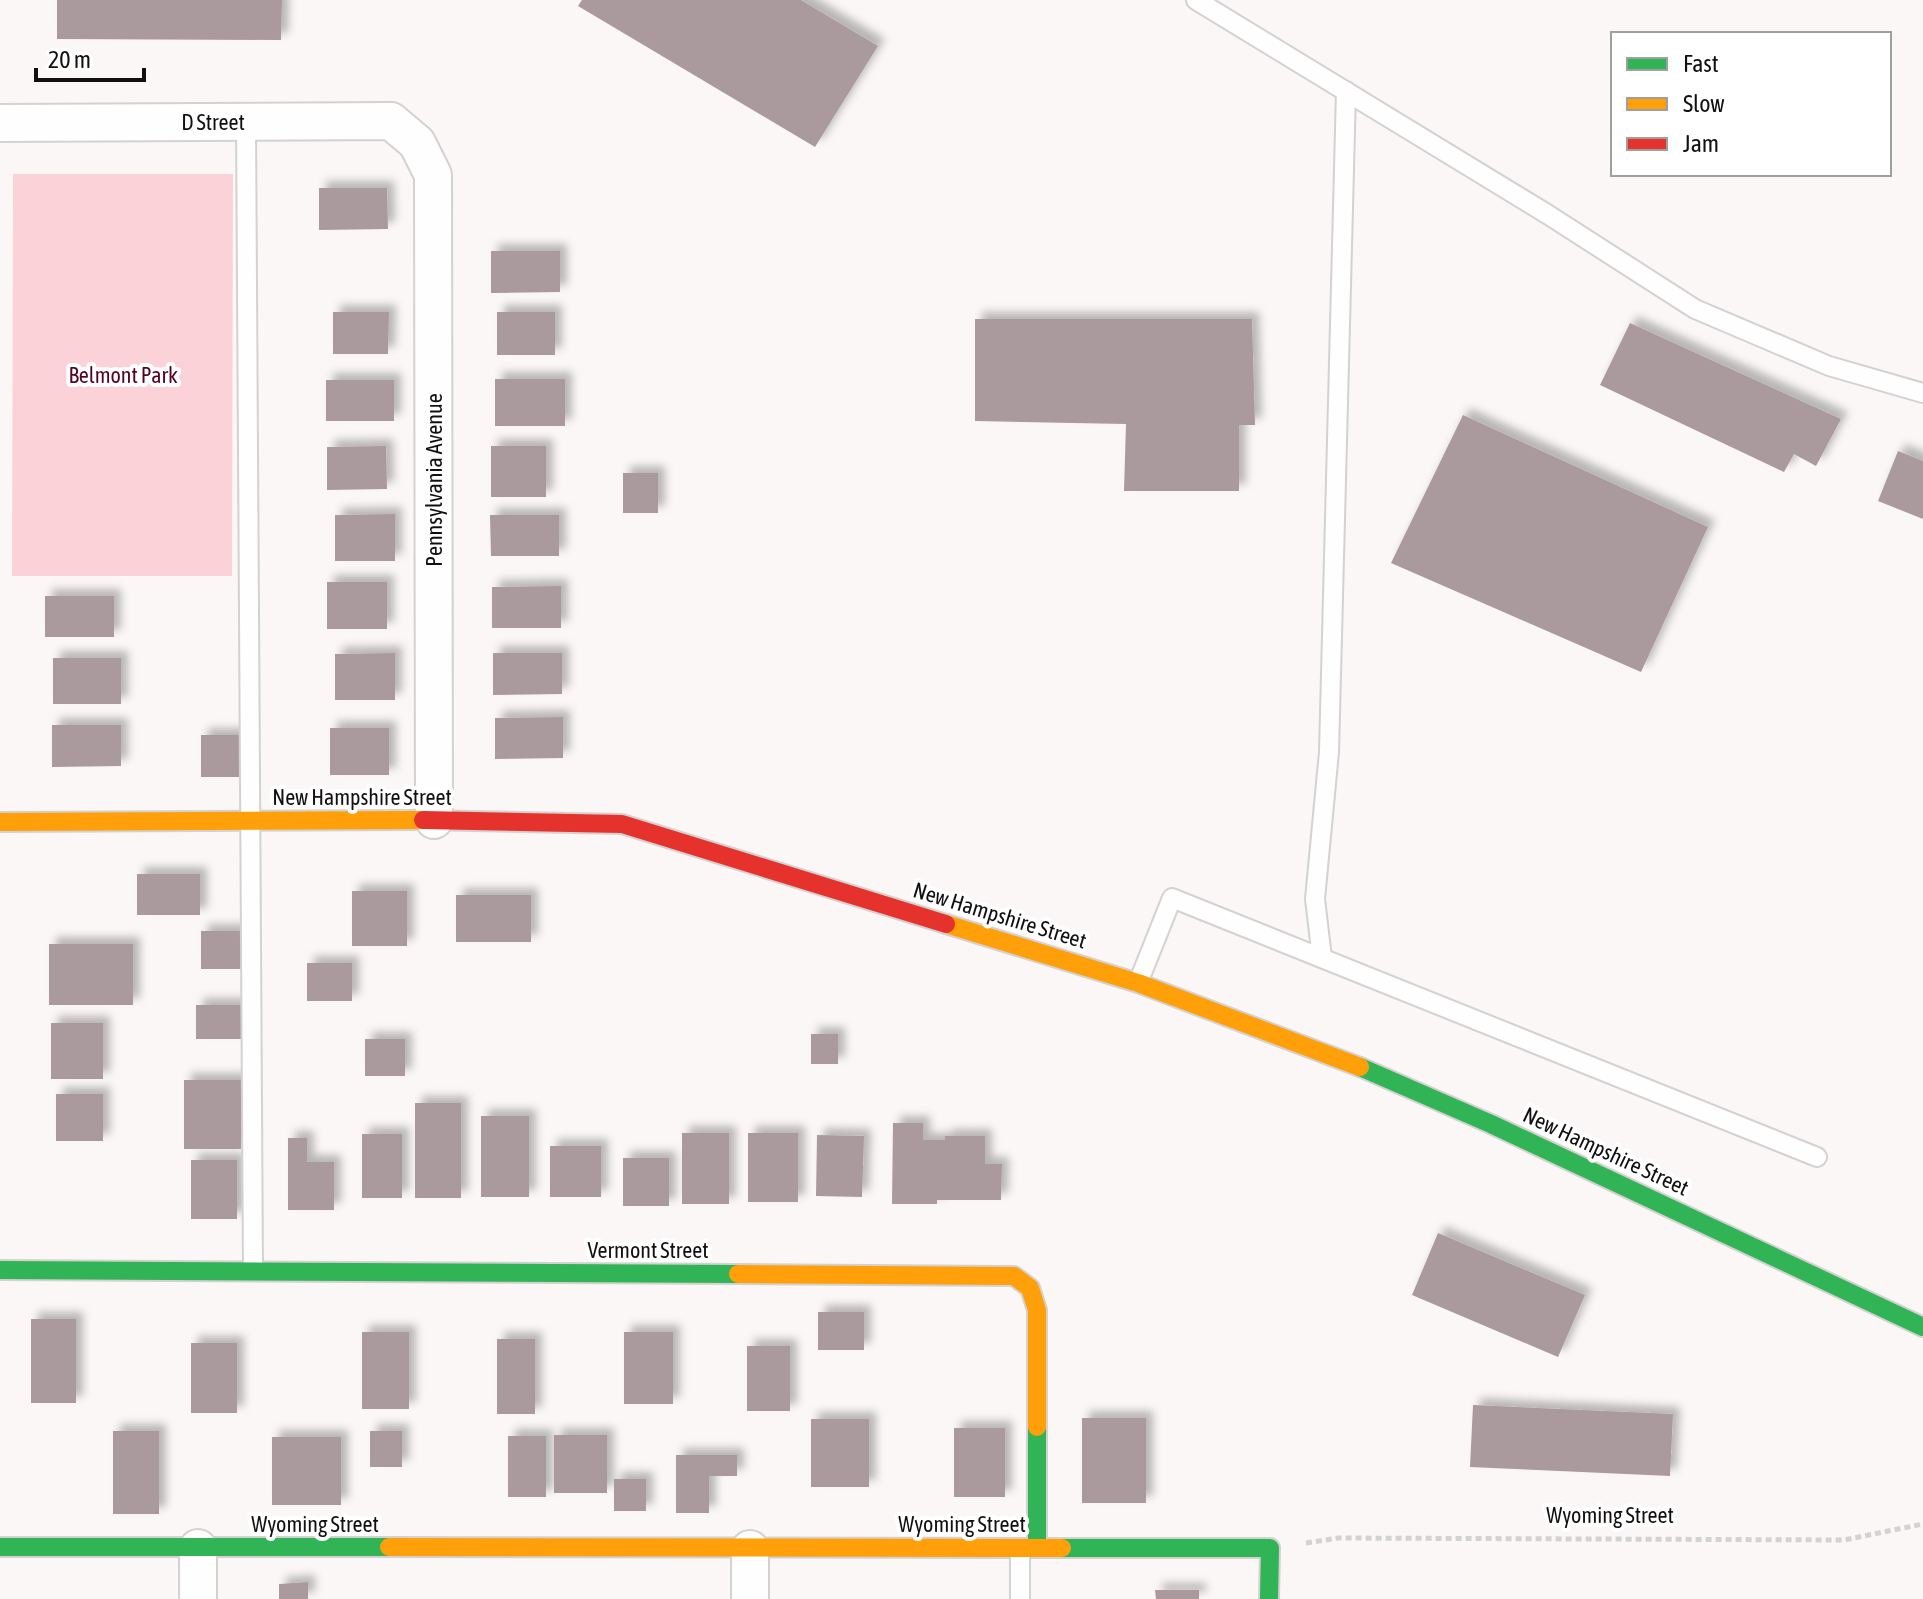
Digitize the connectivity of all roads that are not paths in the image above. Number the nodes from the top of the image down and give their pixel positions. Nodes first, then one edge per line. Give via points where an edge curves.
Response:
1 (1196, 0) edge
2 (1346, 91) junction
3 (246, 121) junction
4 (0, 123) edge
5 (417, 143) joint
6 (1923, 393) edge
7 (434, 820) junction
8 (250, 821) junction
9 (0, 822) edge
10 (1322, 958) junction
11 (1138, 983) junction
12 (1817, 1157) dead end
13 (0, 1270) edge
14 (253, 1271) junction
15 (1923, 1327) edge
16 (0, 1547) edge
17 (198, 1548) junction
18 (1028, 1548) junction
19 (750, 1549) junction
20 (198, 1599) edge
21 (750, 1599) edge
22 (1020, 1599) edge
23 (1269, 1599) edge

1 - 2 lane
2 - 6 lane via 1695,309 1829,366
2 - 10 lane via 1329,752 1315,899
3 - 4 street, D Street
3 - 5 street, D Street via 391,121
3 - 8 lane
5 - 7 street, Pennsylvania Avenue via 433,175
7 - 8 street, New Hampshire Street
7 - 11 street, New Hampshire Street via 622,824
8 - 9 street, New Hampshire Street
8 - 14 lane
10 - 11 lane via 1172,898
10 - 12 lane
11 - 15 street, New Hampshire Street via 1339,1058 1491,1124
13 - 14 street, Vermont Street
14 - 18 street, Vermont Street via 1014,1276 1030,1288 1037,1310
16 - 17 street, Wyoming Street
17 - 19 street, Wyoming Street
17 - 20 street
18 - 19 street, Wyoming Street
18 - 22 lane
18 - 23 street, Wyoming Street via 1270,1548
19 - 21 street

